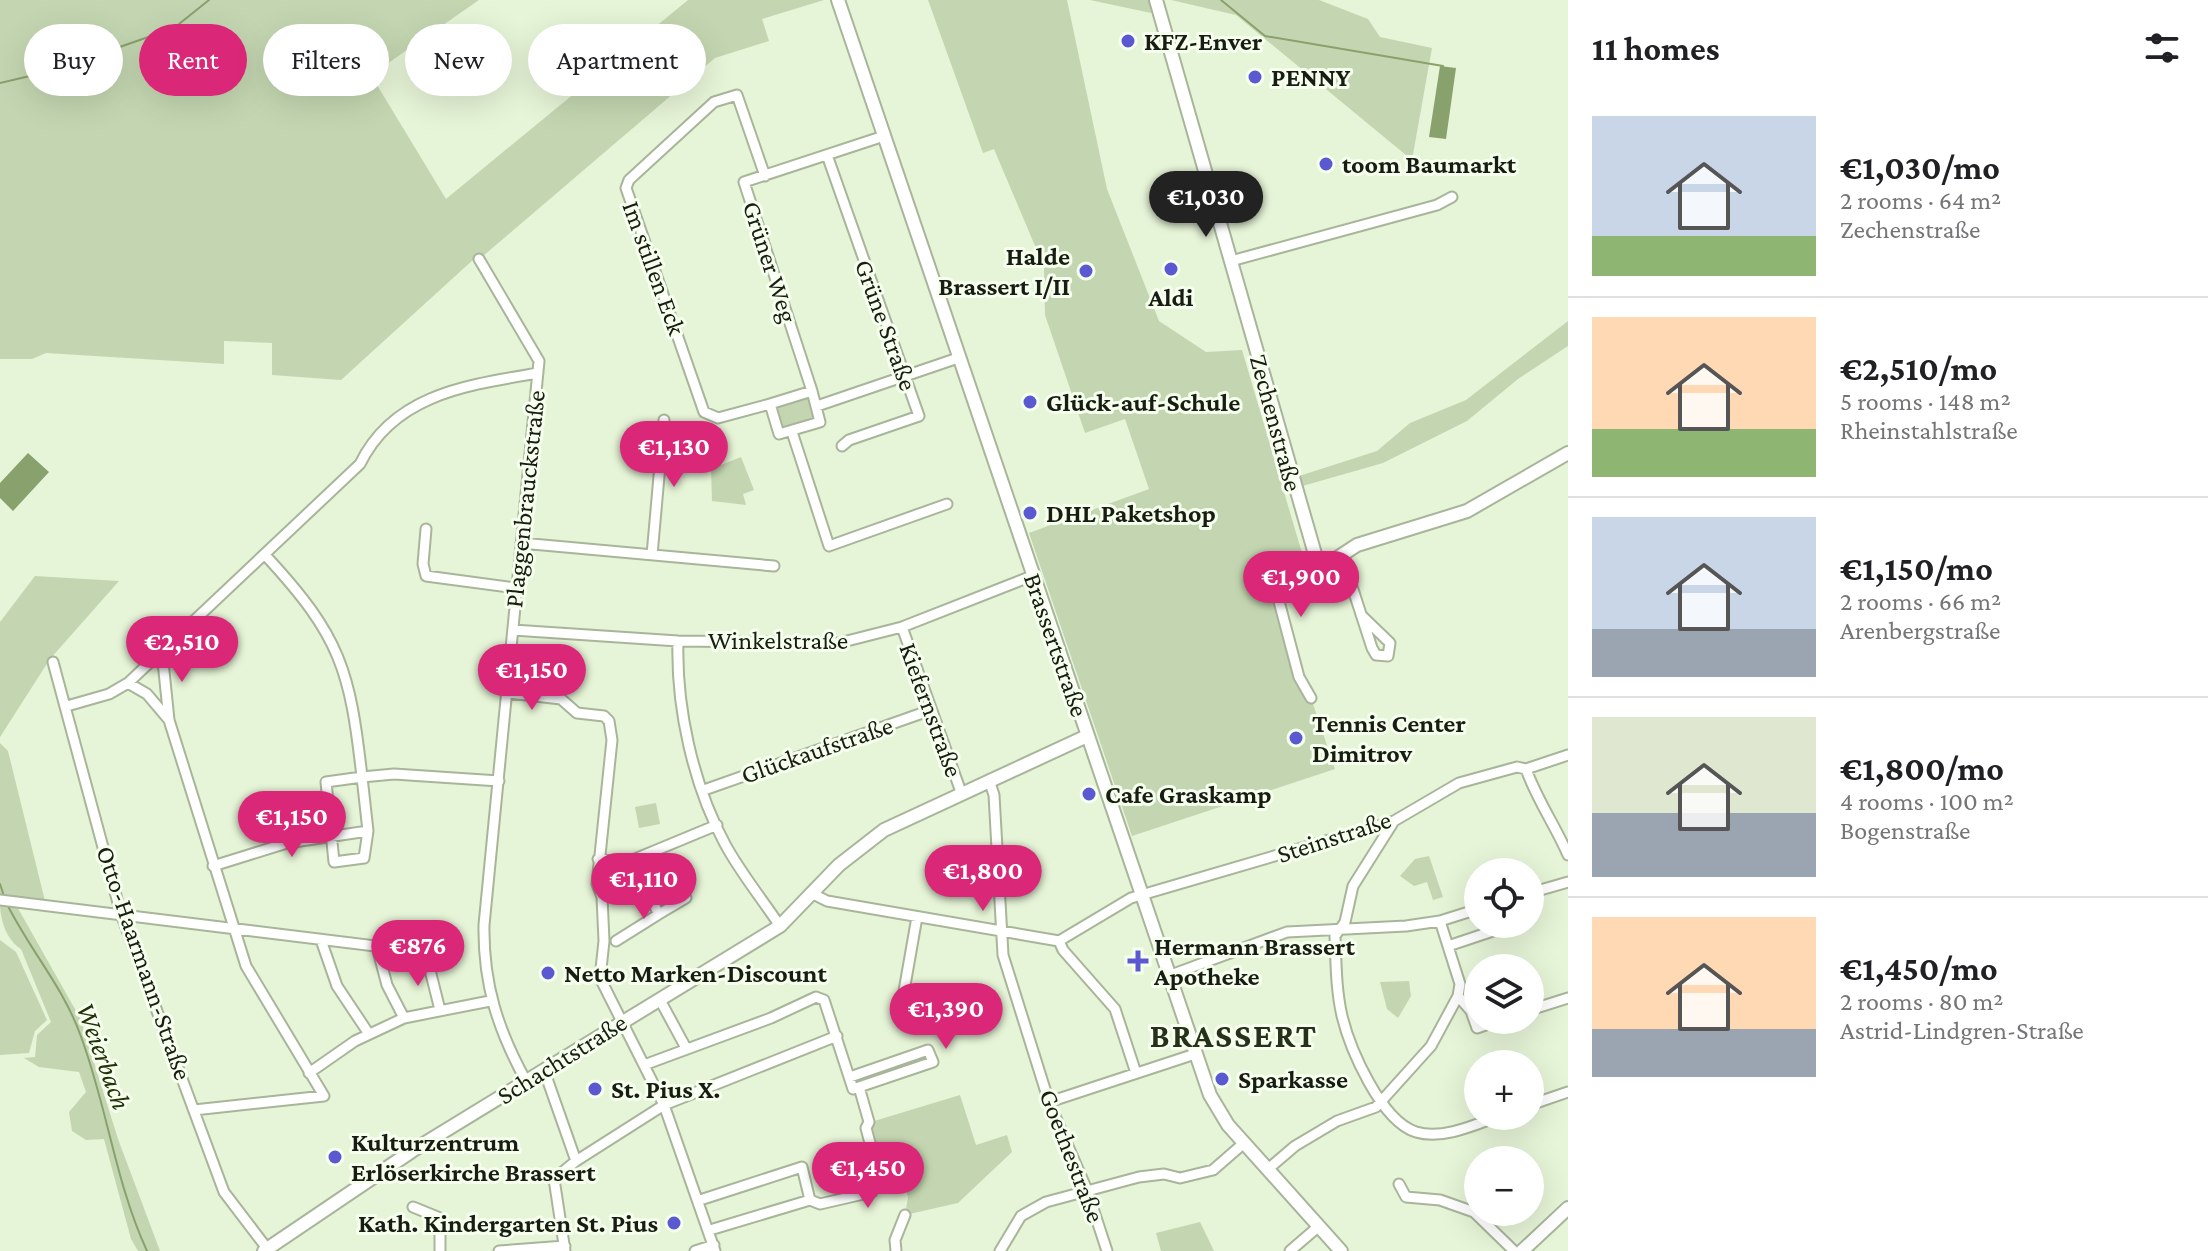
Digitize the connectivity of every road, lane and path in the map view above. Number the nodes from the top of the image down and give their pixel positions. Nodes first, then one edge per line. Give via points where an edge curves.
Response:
1 (838, 0) edge
2 (1156, 0) edge
3 (884, 136) junction
4 (827, 155) junction
5 (765, 176) junction
6 (1452, 197) dead end
7 (479, 259) dead end
8 (1231, 261) junction
9 (958, 358) junction
10 (538, 373) junction
11 (905, 376) junction
12 (812, 391) junction
13 (770, 404) junction
14 (817, 406) junction
15 (664, 420) dead end
16 (792, 432) junction
17 (842, 446) dead end
18 (1568, 453) edge
19 (947, 504) dead end
20 (426, 529) dead end
21 (521, 543) junction
22 (652, 555) junction
23 (266, 556) junction
24 (1339, 558) junction
25 (1320, 563) junction
26 (774, 566) dead end
27 (1032, 576) junction
28 (516, 588) junction
29 (1361, 615) dead end
30 (902, 627) junction
31 (513, 630) junction
32 (678, 641) junction
33 (162, 652) junction
34 (53, 662) dead end
35 (128, 683) junction
36 (508, 693) junction
37 (1311, 698) dead end
38 (67, 706) junction
39 (931, 710) junction
40 (169, 720) junction
41 (1087, 736) junction
42 (1568, 755) edge
43 (1526, 769) junction
44 (362, 777) junction
45 (989, 780) junction
46 (499, 781) junction
47 (704, 790) junction
48 (961, 792) junction
49 (1394, 821) junction
50 (717, 825) junction
51 (368, 831) junction
52 (331, 835) junction
53 (1568, 855) edge
54 (598, 859) junction
55 (630, 861) junction
56 (213, 866) junction
57 (1568, 882) edge
58 (1544, 889) edge
59 (813, 894) junction
60 (1140, 896) junction
61 (686, 898) dead end
62 (0, 900) edge
63 (1464, 913) edge
64 (121, 914) junction
65 (659, 914) junction
66 (917, 917) junction
67 (1440, 921) junction
68 (780, 926) junction
69 (233, 928) junction
70 (1338, 929) junction
71 (1001, 933) junction
72 (1472, 938) edge
73 (321, 940) junction
74 (616, 941) dead end
75 (1059, 941) junction
76 (1448, 946) junction
77 (377, 947) junction
78 (1168, 976) junction
79 (1458, 996) junction
80 (1568, 998) edge
81 (660, 1000) junction
82 (490, 1001) junction
83 (1464, 1003) edge
84 (1544, 1006) edge
85 (901, 1008) dead end
86 (440, 1010) junction
87 (404, 1018) junction
88 (623, 1021) junction
89 (369, 1034) junction
90 (837, 1036) junction
91 (686, 1048) junction
92 (1195, 1054) junction
93 (644, 1065) junction
94 (544, 1070) junction
95 (309, 1073) junction
96 (1136, 1073) junction
97 (850, 1077) junction
98 (526, 1081) junction
99 (856, 1088) junction
100 (1568, 1092) edge
101 (1544, 1100) edge
102 (1380, 1101) junction
103 (1049, 1102) junction
104 (664, 1105) junction
105 (194, 1110) junction
106 (1464, 1127) edge
107 (1244, 1143) junction
108 (576, 1161) junction
109 (1268, 1169) junction
110 (1399, 1184) dead end
111 (1087, 1190) junction
112 (700, 1200) junction
113 (810, 1200) junction
114 (413, 1207) dead end
115 (1464, 1207) edge
116 (1568, 1208) edge
117 (905, 1215) dead end
118 (1319, 1226) junction
119 (1490, 1226) edge
120 (710, 1230) junction
121 (565, 1248) edge
122 (714, 1248) edge
123 (267, 1250) edge
124 (440, 1251) edge
125 (499, 1251) edge
126 (695, 1251) edge
127 (896, 1251) edge
128 (1000, 1251) edge
129 (1107, 1251) edge
130 (1290, 1251) edge
131 (1341, 1251) edge
132 (1514, 1251) edge
133 (1522, 1251) edge

1 - 3 street, Brassertstraße
2 - 8 street, Zechenstraße
3 - 4 street, Grüner Weg
3 - 9 street, Brassertstraße
4 - 5 street, Grüner Weg
4 - 11 street, Grüne Straße
5 - 12 street, Grüner Weg via 744,182
5 - 13 street, Im stillen Eck via 737,95 714,102 626,188 704,412 718,418
6 - 8 street
7 - 10 street, Plaggenbrauckstraße via 539,361
8 - 25 street, Zechenstraße via 1313,555
9 - 11 street
9 - 27 street, Brassertstraße
10 - 21 street, Plaggenbrauckstraße
10 - 23 street via 442,393 397,418 373,438 360,464 270,546
11 - 14 street
11 - 17 street, Grüne Straße via 919,416
12 - 13 street
12 - 14 street, Grüner Weg
13 - 16 street via 779,434
14 - 16 street via 820,422
15 - 22 street
16 - 19 street via 829,546
18 - 24 street via 1491,500 1357,545
20 - 28 street via 426,576
21 - 22 street
21 - 28 street, Plaggenbrauckstraße
22 - 26 street via 758,558
23 - 33 street
23 - 44 street via 303,596 338,654 353,702
24 - 25 street
24 - 29 street
25 - 37 street via 1310,580 1276,590 1299,677
27 - 30 street, Winkelstraße
27 - 41 street, Brassertstraße
28 - 31 street, Plaggenbrauckstraße
30 - 32 street, Winkelstraße via 839,643
30 - 39 street, Kiefernstraße
31 - 32 street, Winkelstraße
31 - 36 street, Plaggenbrauckstraße
32 - 47 street via 681,713
33 - 35 street
33 - 40 street
34 - 38 street, Otto-Haarmann-Straße
35 - 38 street
35 - 40 street via 147,694
36 - 46 street, Plaggenbrauckstraße
36 - 54 street via 564,700 577,713 609,721 612,740
38 - 64 street, Otto-Haarmann-Straße
39 - 47 street, Glückaufstraße
39 - 48 street, Kiefernstraße
40 - 56 street
41 - 45 street, Schachtstraße
41 - 60 street, Brassertstraße
42 - 43 street, Steinstraße
43 - 49 street, Steinstraße via 1459,783
43 - 53 street
44 - 46 street
44 - 51 street
44 - 52 street via 326,782
45 - 48 street, Schachtstraße
45 - 71 street, Goethestraße
46 - 82 street, Plaggenbrauckstraße via 484,925
47 - 50 street
48 - 59 street, Schachtstraße via 872,839
49 - 60 street, Steinstraße
49 - 70 street via 1362,870
50 - 55 street
50 - 68 street
51 - 52 street
51 - 52 street via 364,858 334,862
52 - 56 street
54 - 55 street
54 - 88 street via 604,941 600,978
55 - 65 street
56 - 69 street
57 - 58 street
59 - 66 street
59 - 68 street, Schachtstraße
60 - 75 street, Steinstraße
60 - 78 street, Brassertstraße
61 - 65 street
62 - 64 street
63 - 67 street
64 - 69 street
64 - 105 street, Otto-Haarmann-Straße
65 - 74 street
66 - 71 street
66 - 85 street
67 - 70 street
67 - 76 street
68 - 81 street, Schachtstraße
69 - 73 street
69 - 95 street via 258,989
70 - 78 street via 1287,932
70 - 102 street via 1336,979 1343,1019
71 - 75 street
71 - 103 street, Goethestraße via 1003,955
72 - 76 street
73 - 77 street
73 - 89 street via 337,986
75 - 96 street via 1115,1009
76 - 79 street via 1460,984
77 - 86 street via 416,951 427,958
77 - 87 street via 387,985
78 - 92 street, Brassertstraße
79 - 83 street
79 - 102 street via 1431,1046
80 - 84 street
81 - 88 street, Schachtstraße
81 - 91 street
82 - 86 street
82 - 98 street, Plaggenbrauckstraße via 503,1040
86 - 87 street
87 - 89 street
88 - 93 street
88 - 94 street, Schachtstraße
89 - 95 street
90 - 91 street via 824,1000 812,998
90 - 97 street
90 - 104 street
91 - 93 street
92 - 96 street
92 - 107 street, Brassertstraße via 1210,1095
93 - 104 street
94 - 98 street, Schachtstraße
94 - 108 street
95 - 105 street via 324,1096
96 - 103 street
97 - 99 street
97 - 99 street via 928,1050 933,1062
98 - 123 street, Schachtstraße
99 - 113 street via 869,1122 863,1158 872,1192 820,1204
100 - 101 street
102 - 106 street via 1412,1131
102 - 109 street via 1316,1133
103 - 111 street, Goethestraße
104 - 108 street
104 - 112 street
105 - 123 street, Otto-Haarmann-Straße via 224,1192
107 - 109 street, Brassertstraße
107 - 111 street via 1213,1170 1180,1178 1139,1177
108 - 121 street via 554,1179
109 - 118 street, Brassertstraße
110 - 115 street via 1406,1197
111 - 128 street via 1021,1216
111 - 129 street, Goethestraße
112 - 113 street via 802,1167
112 - 120 street
113 - 120 street
114 - 124 street via 440,1218
116 - 133 street
117 - 127 street
118 - 130 street
118 - 131 street, Brassertstraße
119 - 132 street
120 - 122 street
121 - 125 street
122 - 126 street

